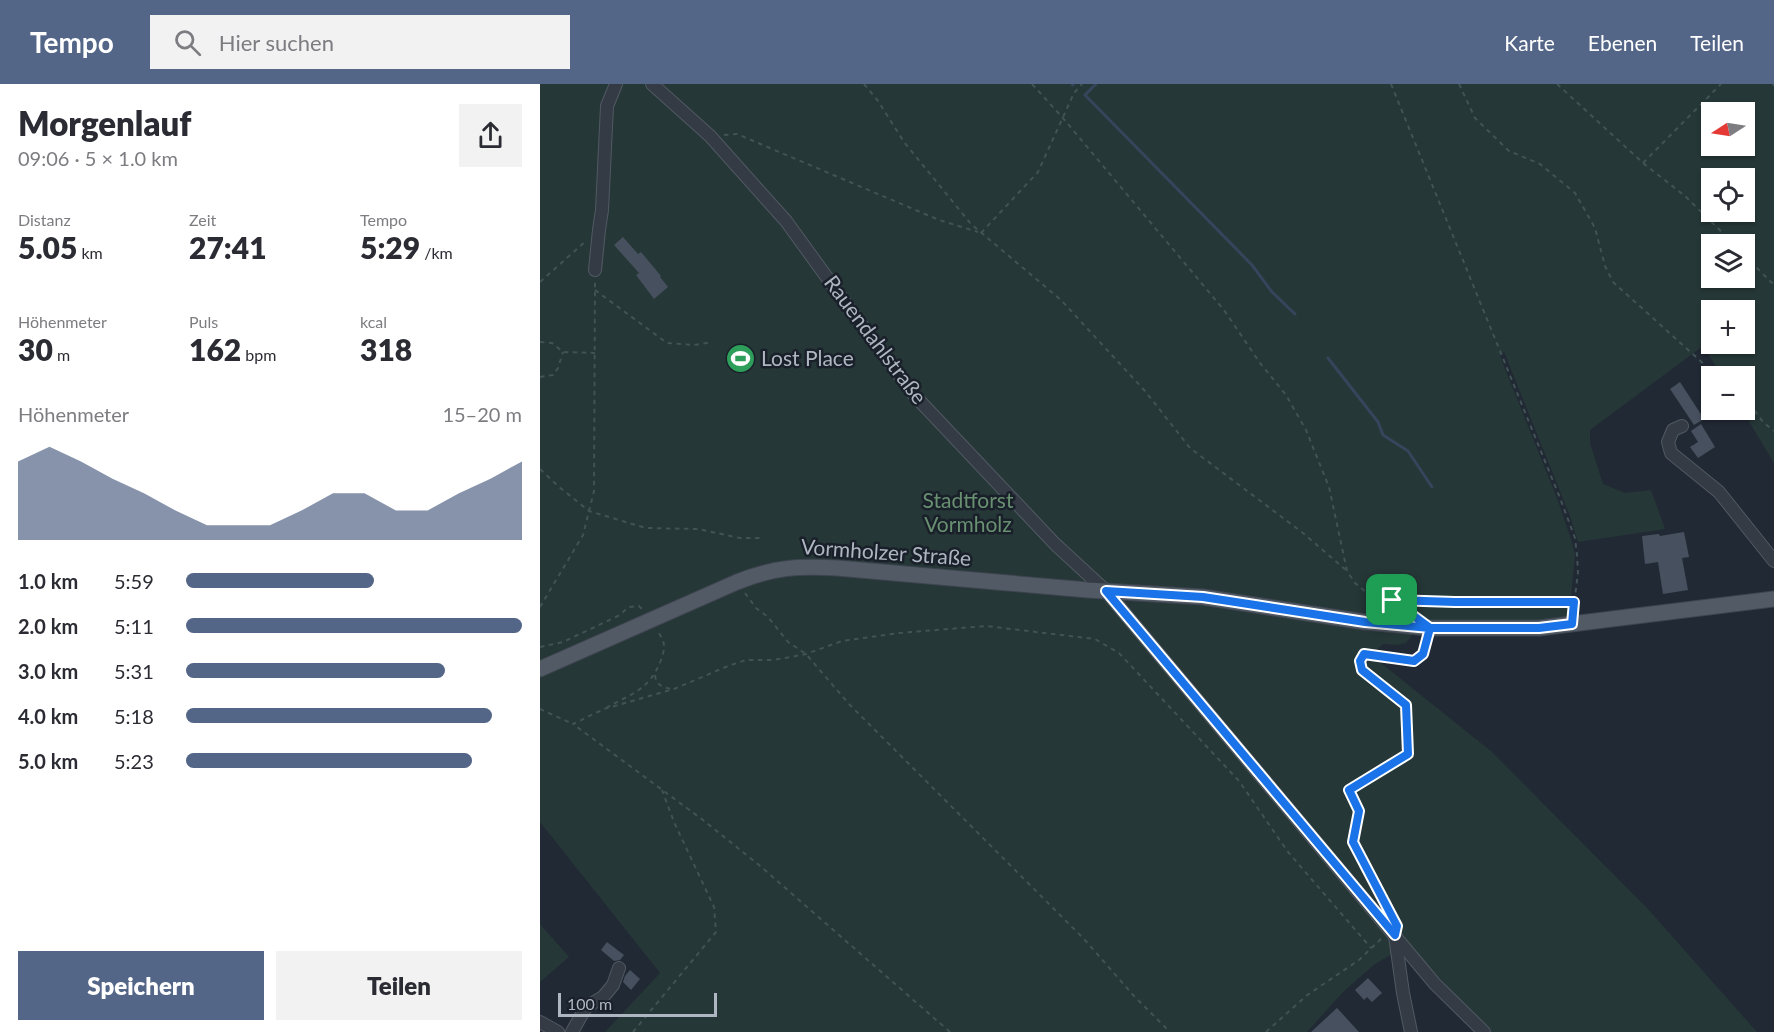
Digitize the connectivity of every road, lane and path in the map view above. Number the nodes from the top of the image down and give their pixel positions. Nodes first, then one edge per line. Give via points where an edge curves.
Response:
1 (616, 84) edge
2 (652, 84) edge
3 (864, 84) edge
4 (1032, 84) edge
5 (1082, 84) edge
6 (1391, 84) edge
7 (1459, 84) edge
8 (1557, 84) edge
9 (1720, 84) edge
10 (1062, 117) junction
11 (710, 136) junction
12 (1643, 163) junction
13 (598, 230) junction
14 (981, 233) junction
15 (1724, 234) edge
16 (1755, 266) edge
17 (595, 270) joint
18 (540, 282) edge
19 (1774, 285) edge
20 (595, 290) junction
21 (540, 342) edge
22 (712, 342) dead end
23 (563, 352) junction
24 (595, 353) junction
25 (1706, 366) edge
26 (540, 377) edge
27 (1755, 411) edge
28 (1682, 426) dead end
29 (1774, 431) edge
30 (540, 470) edge
31 (589, 511) junction
32 (762, 538) dead end
33 (1774, 561) edge
34 (1347, 571) junction
35 (737, 582) junction
36 (1106, 591) junction
37 (1774, 599) edge
38 (1392, 600) junction
39 (1574, 602) junction
40 (540, 607) edge
41 (1411, 614) dead end
42 (1572, 624) junction
43 (1430, 628) junction
44 (806, 654) junction
45 (540, 669) edge
46 (655, 675) dead end
47 (674, 689) junction
48 (540, 709) edge
49 (573, 724) junction
50 (662, 790) junction
51 (1392, 915) dead end
52 (1395, 935) junction
53 (619, 968) dead end
54 (540, 1022) edge
55 (558, 1032) edge
56 (572, 1032) edge
57 (633, 1032) edge
58 (950, 1032) edge
59 (1170, 1032) edge
60 (1266, 1032) edge
61 (1411, 1032) edge
62 (1484, 1032) edge

1 - 13 street via 608,106
2 - 11 street, Rauendahlstraße
3 - 14 path via 904,142
4 - 10 path
5 - 10 path
6 - 39 path via 1575,538 1578,573
7 - 25 path via 1475,118 1509,151 1540,164 1575,193 1595,228 1613,282
8 - 12 path
9 - 12 path
10 - 14 path via 1038,172
10 - 34 path via 1224,310 1286,395 1306,430 1329,487
11 - 14 path via 737,134 939,220
11 - 36 street, Rauendahlstraße via 786,221 915,396 1055,544
12 - 15 path
13 - 17 street
13 - 18 path
14 - 34 path via 1061,300 1145,391 1190,448
16 - 19 path
17 - 20 path
20 - 22 path via 667,343
20 - 24 path
21 - 23 path via 552,343
23 - 24 path
23 - 26 path via 553,375
24 - 31 path via 594,491
27 - 29 path
28 - 33 street via 1673,430 1668,442 1671,453 1719,492
30 - 31 path
31 - 32 path via 646,528 698,529 740,538
31 - 40 path via 583,535
34 - 38 path via 1365,592
35 - 36 main road, Vormholzer Straße via 800,566
35 - 44 path via 788,642
35 - 45 main road, Vormholzer Straße
36 - 43 main road, Vormholzer Straße via 1203,597
36 - 52 street, Rauendahlstraße
37 - 42 main road, Vormholzer Straße
38 - 39 path
38 - 41 path
39 - 42 path
42 - 43 main road, Vormholzer Straße via 1539,628
43 - 51 path via 1423,654 1414,661 1364,654 1360,661 1362,670 1406,705 1408,754 1349,790 1359,811 1353,842
44 - 47 path via 746,660
44 - 59 path via 849,704 1084,939
44 - 60 path via 842,641 987,626 1095,639 1119,653 1239,781 1288,852 1371,948 1306,996
46 - 47 path via 660,686
47 - 49 path via 595,713
48 - 49 path
49 - 50 path
50 - 57 path via 714,907 716,932
50 - 58 path via 759,865
52 - 61 street
52 - 62 street, Rauendahlstraße via 1435,984
53 - 56 street via 613,985 586,1007
54 - 55 street

